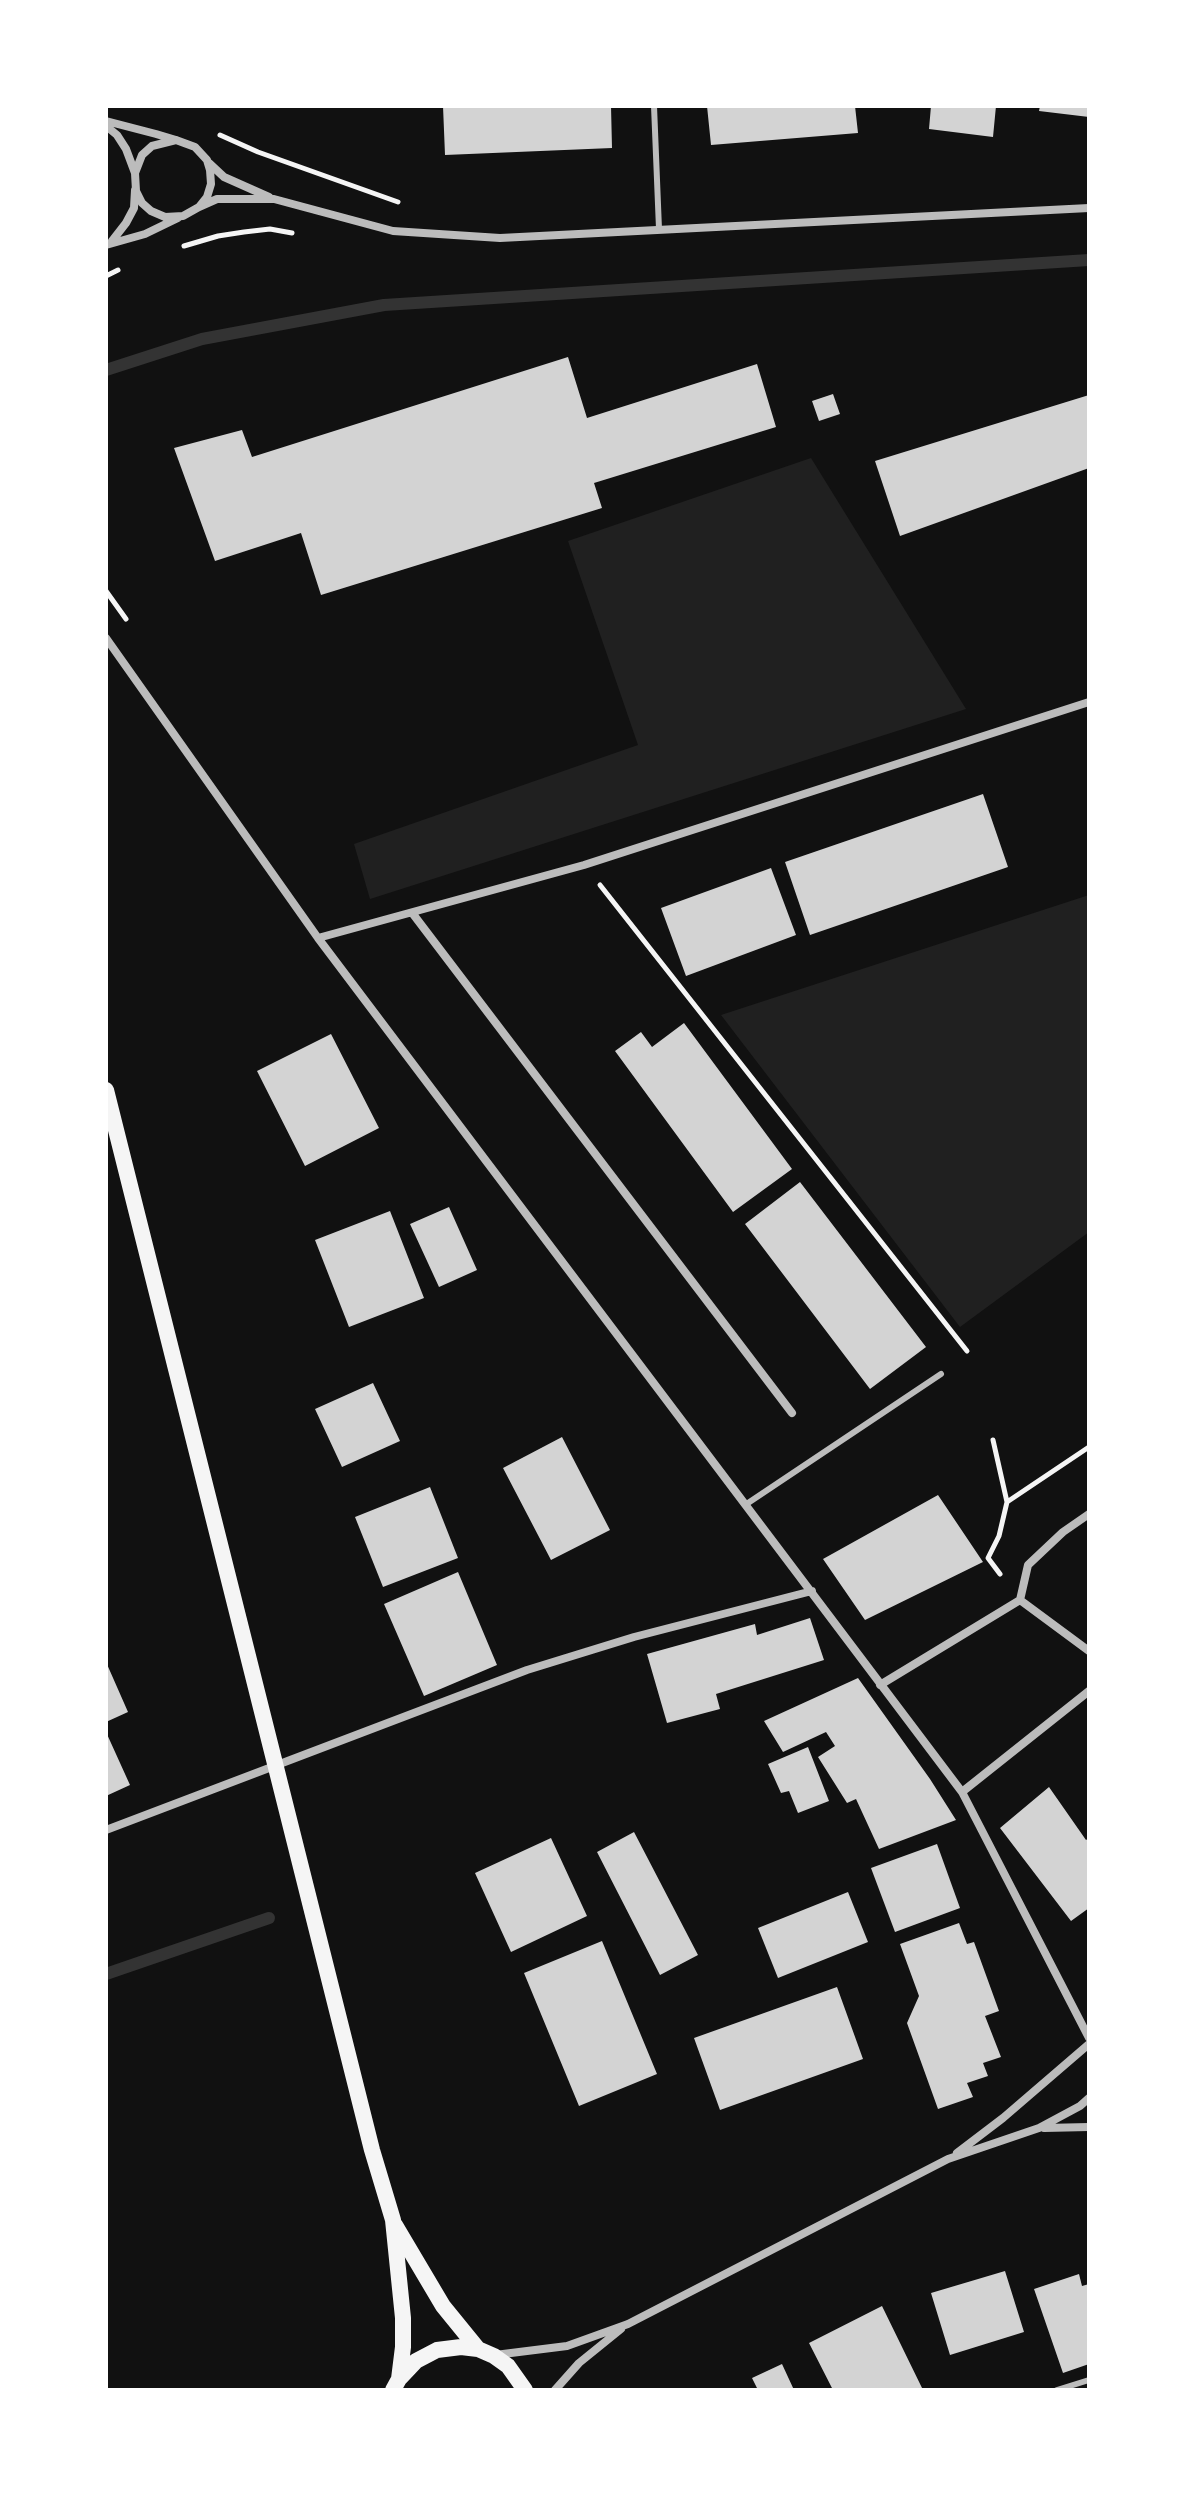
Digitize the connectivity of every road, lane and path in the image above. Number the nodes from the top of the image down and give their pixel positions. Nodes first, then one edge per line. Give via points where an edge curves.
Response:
1 (654, 106) edge
2 (106, 124) edge
3 (216, 133) dead end
4 (176, 140) junction
5 (207, 160) junction
6 (135, 173) junction
7 (135, 183) junction
8 (274, 199) junction
9 (398, 202) dead end
10 (199, 207) junction
11 (1089, 208) edge
12 (183, 216) junction
13 (659, 229) junction
14 (296, 234) dead end
15 (108, 243) edge
16 (182, 246) dead end
17 (128, 266) dead end
18 (106, 276) edge
19 (106, 638) edge
20 (1089, 702) edge
21 (584, 865) junction
22 (413, 914) junction
23 (318, 938) junction
24 (106, 1090) edge
25 (967, 1351) dead end
26 (941, 1374) dead end
27 (792, 1413) dead end
28 (993, 1440) dead end
29 (1089, 1447) edge
30 (1007, 1502) junction
31 (745, 1505) junction
32 (1089, 1514) edge
33 (988, 1558) dead end
34 (812, 1591) junction
35 (1020, 1600) junction
36 (1089, 1651) edge
37 (880, 1685) junction
38 (1089, 1691) edge
39 (275, 1764) junction
40 (962, 1792) junction
41 (106, 1830) edge
42 (1089, 2038) edge
43 (1089, 2044) edge
44 (1089, 2098) edge
45 (1089, 2127) edge
46 (1039, 2128) junction
47 (948, 2159) junction
48 (393, 2220) junction
49 (628, 2324) junction
50 (486, 2352) junction
51 (1089, 2380) edge
52 (396, 2384) edge
53 (525, 2390) edge
54 (555, 2390) edge
55 (1057, 2390) edge

1 - 13 lane
2 - 4 street
2 - 6 street via 126,149
3 - 9 path
4 - 5 street via 195,147
4 - 6 street via 152,146
5 - 8 street via 224,177
5 - 10 street via 211,184
6 - 7 street
7 - 12 street via 151,211
7 - 15 street via 134,208
8 - 10 street via 217,199
8 - 13 street via 393,231 442,236
10 - 12 street
11 - 13 street
12 - 15 street via 145,234
14 - 16 path via 270,229
17 - 18 path
19 - 23 street
20 - 21 street
21 - 22 street
21 - 25 path
22 - 23 street
22 - 27 street
23 - 31 street
24 - 39 main road
26 - 31 lane
28 - 30 path
29 - 30 path
30 - 33 path
31 - 34 street
32 - 35 street via 1028,1565
34 - 37 street
34 - 39 street via 527,1670
35 - 36 street
35 - 37 street
37 - 40 street
38 - 40 street
39 - 41 street
39 - 48 main road
40 - 42 street
43 - 47 street
44 - 46 street
45 - 46 street
46 - 47 street
47 - 49 street
48 - 50 main road via 462,2333
48 - 52 main road via 403,2318
49 - 50 street via 567,2346
49 - 54 street
50 - 52 main road via 437,2350 416,2361
50 - 53 main road via 508,2366
51 - 55 lane

